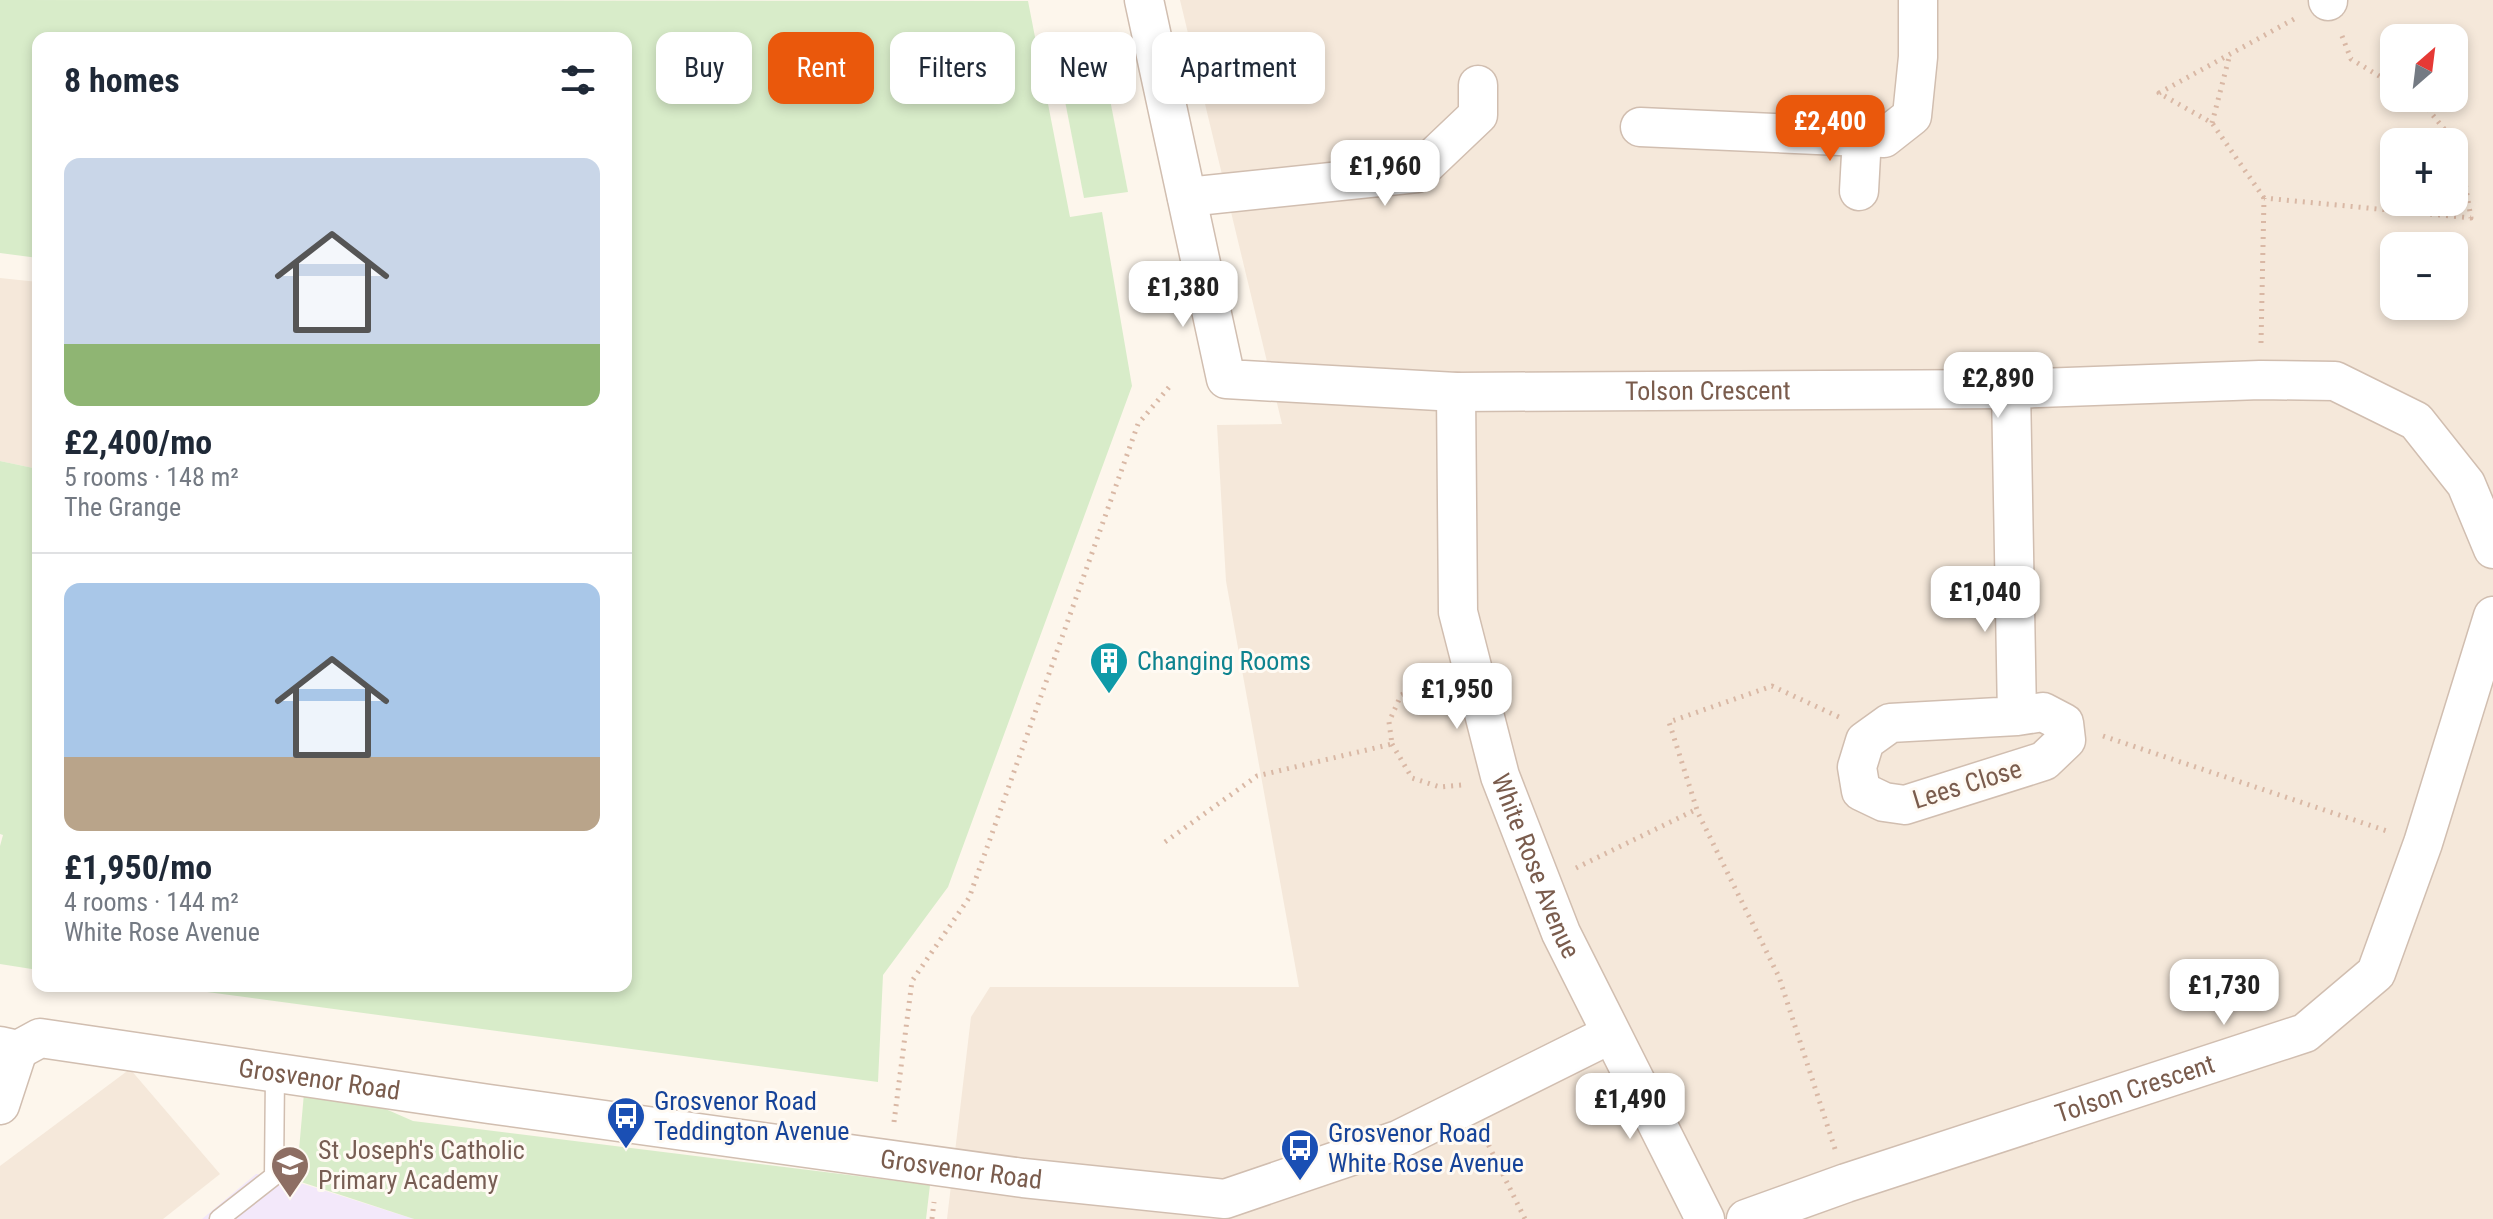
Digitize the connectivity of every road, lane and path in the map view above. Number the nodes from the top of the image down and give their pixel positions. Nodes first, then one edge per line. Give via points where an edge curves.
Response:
1 (1144, 0) edge
2 (1918, 0) edge
3 (2328, 0) edge
4 (2231, 54) junction
5 (2380, 77) edge
6 (1478, 85) dead end
7 (2430, 112) edge
8 (2212, 123) junction
9 (1640, 127) dead end
10 (1862, 137) junction
11 (1859, 191) dead end
12 (1187, 197) junction
13 (2264, 198) junction
14 (2260, 380) junction
15 (1170, 386) dead end
16 (2011, 389) junction
17 (1456, 392) junction
18 (2493, 549) edge
19 (2493, 616) edge
20 (1472, 668) junction
21 (2017, 716) junction
22 (2064, 723) junction
23 (1876, 733) junction
24 (1392, 744) junction
25 (1499, 772) junction
26 (1697, 809) junction
27 (1165, 842) dead end
28 (2423, 843) junction
29 (1542, 884) junction
30 (1611, 1034) junction
31 (9, 1048) edge
32 (275, 1073) junction
33 (0, 1105) edge
34 (1468, 1105) junction
35 (890, 1159) junction
36 (1846, 1183) junction
37 (219, 1219) edge
38 (1525, 1219) edge
39 (1705, 1219) edge
40 (1746, 1219) edge

1 - 12 street, Tolson Crescent
2 - 10 street via 1912,116 1884,138
3 - 4 path
3 - 5 path via 2351,59
4 - 8 path
4 - 8 path via 2159,93
6 - 12 street via 1478,115 1417,173
7 - 13 path via 2459,147 2471,218
8 - 13 path
9 - 10 street
10 - 11 street
12 - 17 street, Tolson Crescent via 1226,379
13 - 14 path
14 - 16 street, Tolson Crescent
14 - 18 street, Tolson Crescent via 2335,381 2416,421 2466,484
15 - 35 path via 1138,424 969,898 912,981
16 - 17 street, Tolson Crescent
16 - 21 street, Lees Close
17 - 20 street, White Rose Avenue via 1458,612
19 - 28 street, Tolson Crescent
20 - 24 path via 1431,679 1401,695 1389,722
20 - 25 street, White Rose Avenue
21 - 22 street, Lees Close via 2043,712
21 - 23 street, Lees Close via 1890,723
22 - 23 street, Lees Close via 2066,740 2044,761 1905,805 1861,791 1857,767 1865,741
22 - 28 path
23 - 26 path via 1772,686 1669,722
24 - 25 path via 1412,778 1440,787 1468,785
24 - 27 path via 1257,776
25 - 29 street, White Rose Avenue
26 - 29 path
26 - 36 path via 1779,977
28 - 36 street, Tolson Crescent via 2376,973 2305,1033
29 - 30 street, White Rose Avenue
30 - 34 street, Grosvenor Road
30 - 39 street, White Rose Avenue
31 - 32 street, Grosvenor Road via 40,1038
31 - 33 street
32 - 35 street, Grosvenor Road
32 - 37 lane via 274,1176
34 - 35 street, Grosvenor Road via 1398,1140 1225,1199
34 - 38 path
36 - 40 street, Tolson Crescent

